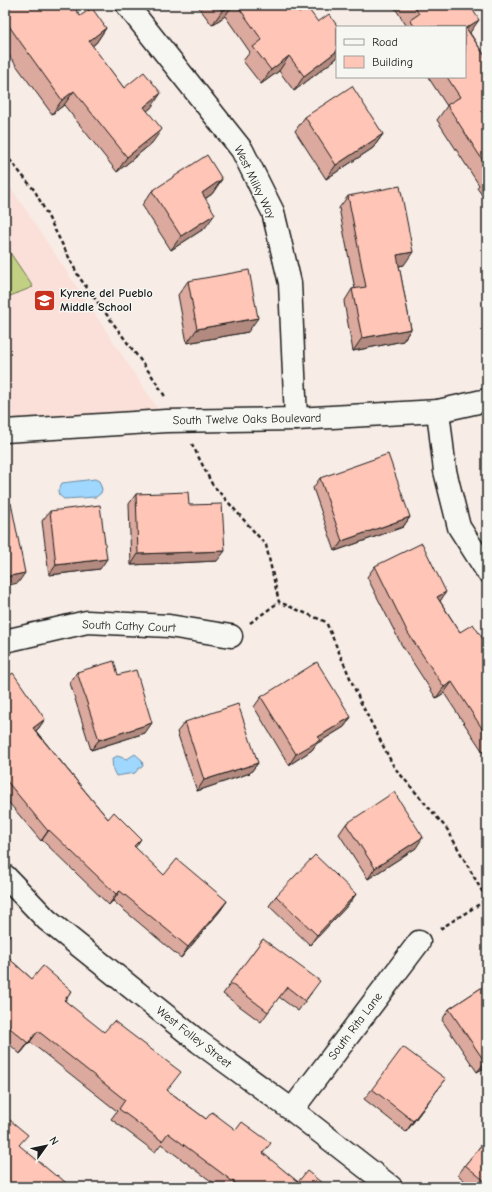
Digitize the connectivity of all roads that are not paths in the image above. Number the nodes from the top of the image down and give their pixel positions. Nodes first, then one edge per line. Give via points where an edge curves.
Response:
1 (127, 5) edge
2 (487, 400) edge
3 (438, 411) junction
4 (296, 419) junction
5 (5, 431) edge
6 (487, 571) edge
7 (231, 636) road end
8 (5, 641) edge
9 (5, 876) edge
10 (419, 942) road end
11 (292, 1110) junction
12 (391, 1187) edge

1 - 4 street, West Milky Way via 242,150 273,212 290,283
2 - 3 street, South Twelve Oaks Boulevard
3 - 4 street, South Twelve Oaks Boulevard
3 - 6 street via 445,471 459,527
4 - 5 street, South Twelve Oaks Boulevard via 180,421
7 - 8 street, South Cathy Court via 169,626 87,622
9 - 11 street, West Folley Street via 53,924 199,1042
10 - 11 street, South Rita Lane
11 - 12 street, West Folley Street

